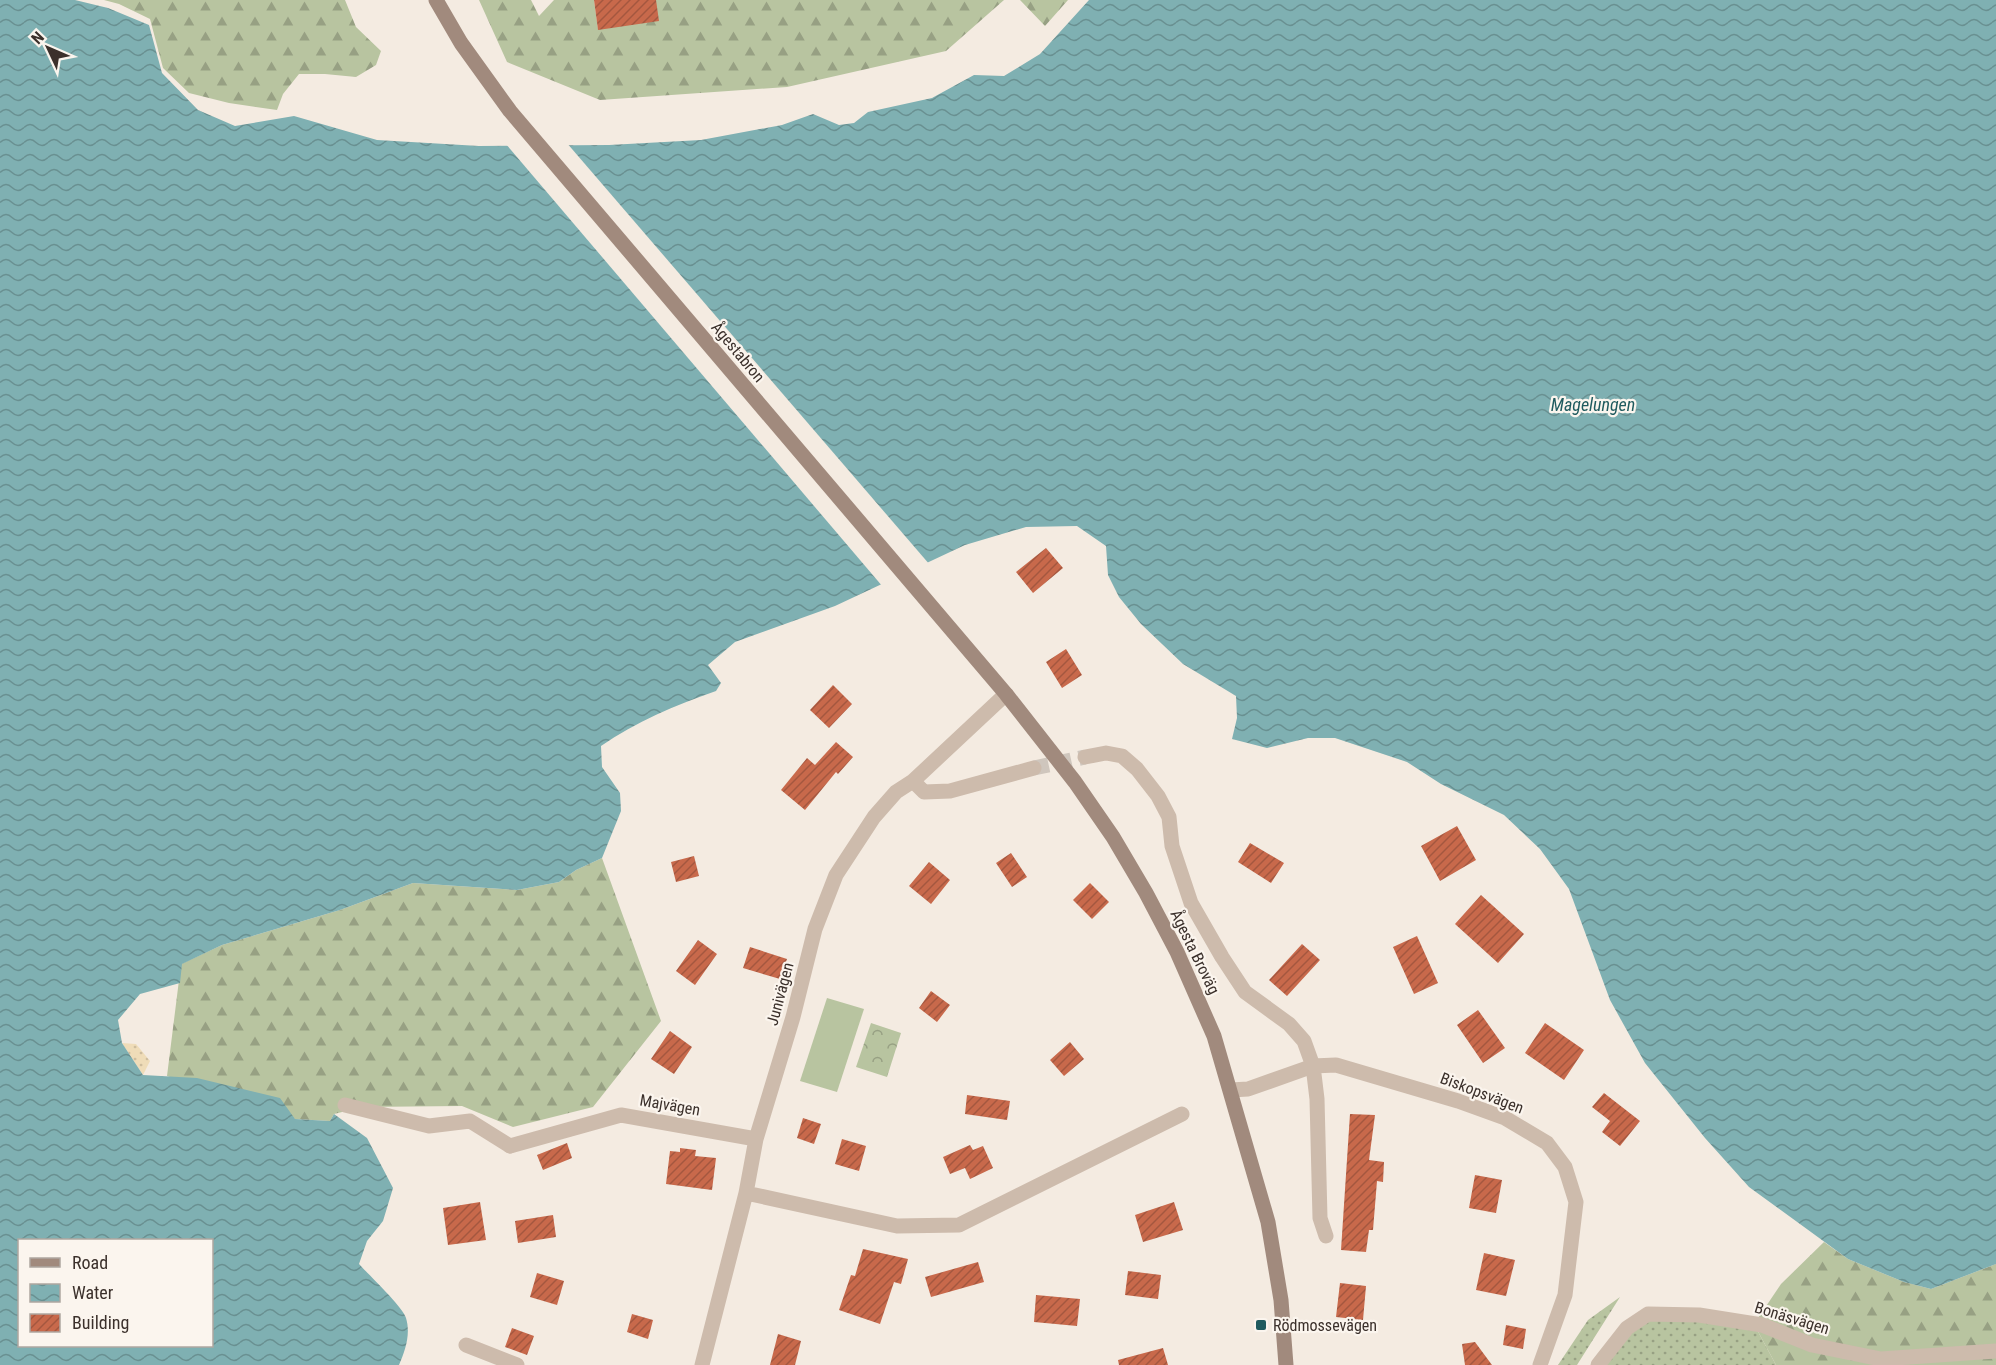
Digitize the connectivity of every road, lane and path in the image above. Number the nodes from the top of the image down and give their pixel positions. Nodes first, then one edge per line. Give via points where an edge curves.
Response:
1 (436, 0) edge
2 (938, 616) joint
3 (1006, 694) junction
4 (1085, 757) tunnel mouth
5 (1034, 768) tunnel mouth
6 (913, 781) junction
7 (1313, 1066) junction
8 (1231, 1090) junction
9 (345, 1105) dead end
10 (1182, 1114) dead end
11 (756, 1138) junction
12 (746, 1193) junction
13 (1326, 1236) dead end
14 (466, 1345) dead end
15 (1996, 1351) edge
16 (517, 1365) edge
17 (702, 1365) edge
18 (1286, 1365) edge
19 (1540, 1365) edge
20 (1598, 1365) edge

1 - 2 main road, Ågestabron via 461,43 510,111
2 - 3 main road, Ågesta Broväg
3 - 6 street, Junivägen
3 - 8 main road, Ågesta Broväg via 1075,782 1146,893 1214,1036
4 - 7 street via 1106,753 1122,756 1158,796 1169,817 1172,846 1191,903 1245,992 1289,1024 1304,1041
5 - 6 street via 950,791 924,792
6 - 11 street, Junivägen via 896,792 874,817 836,874 815,928
7 - 8 street, Biskopsvägen via 1248,1089
7 - 13 street via 1320,1218
7 - 19 street, Biskopsvägen via 1336,1065 1458,1101 1505,1118 1547,1143 1565,1167 1576,1202 1565,1295
8 - 18 main road, Ågesta Broväg via 1268,1222 1281,1300
9 - 11 street, Majvägen via 429,1126 470,1121 510,1146 621,1115
10 - 12 street via 959,1225 897,1226
11 - 12 street, Junivägen
12 - 17 street, Junivägen
14 - 16 street
15 - 20 street, Bonäsvägen via 1881,1359 1812,1345 1762,1325 1699,1315 1648,1314 1627,1328

